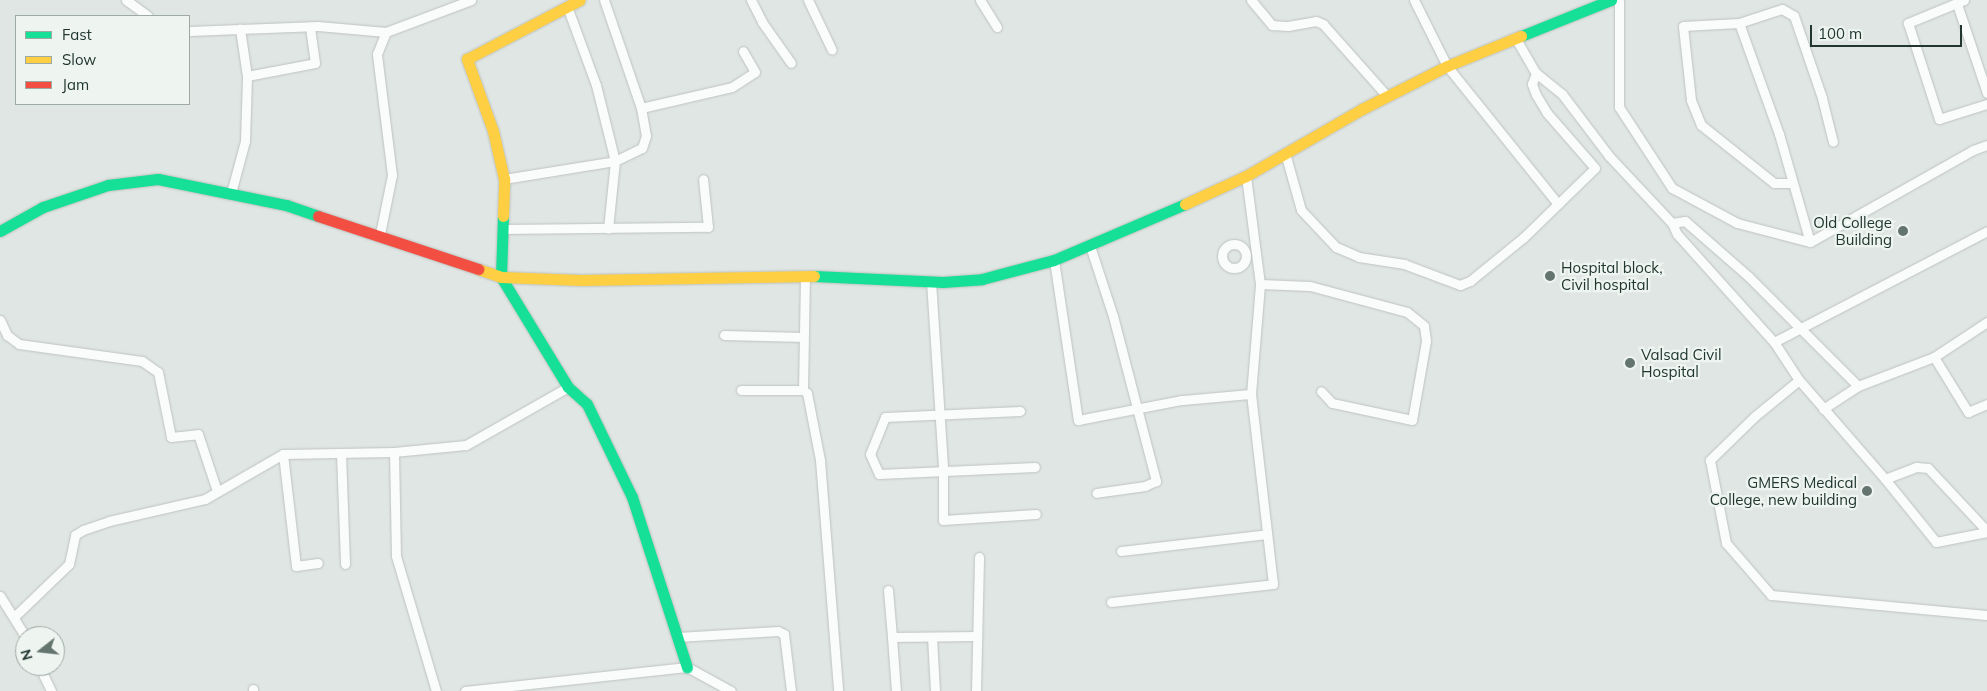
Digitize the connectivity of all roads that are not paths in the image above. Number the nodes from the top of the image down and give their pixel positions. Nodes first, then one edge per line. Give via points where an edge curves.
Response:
1 (126, 0) edge
2 (471, 0) edge
3 (580, 0) edge
4 (604, 0) edge
5 (751, 0) edge
6 (808, 0) edge
7 (980, 0) edge
8 (1251, 0) edge
9 (1414, 0) edge
10 (1610, 0) edge
11 (1619, 0) edge
12 (1961, 2) edge
13 (568, 9) junction
14 (147, 15) edge
15 (1739, 24) junction
16 (310, 26) junction
17 (998, 27) dead end
18 (240, 29) junction
19 (190, 31) edge
20 (386, 32) junction
21 (1516, 38) junction
22 (832, 50) dead end
23 (743, 51) dead end
24 (791, 63) dead end
25 (1447, 66) junction
26 (1536, 73) junction
27 (247, 76) junction
28 (1987, 93) edge
29 (1387, 96) junction
30 (1987, 104) edge
31 (641, 108) junction
32 (1833, 142) dead end
33 (1987, 145) edge
34 (1285, 153) junction
35 (615, 161) junction
36 (1246, 176) junction
37 (504, 179) junction
38 (703, 179) dead end
39 (1792, 183) junction
40 (231, 192) junction
41 (1558, 204) junction
42 (1672, 223) junction
43 (608, 229) junction
44 (503, 230) junction
45 (0, 231) edge
46 (1987, 231) edge
47 (380, 234) junction
48 (1810, 242) junction
49 (1090, 246) junction
50 (1054, 260) junction
51 (805, 276) junction
52 (501, 277) junction
53 (931, 281) junction
54 (1260, 284) junction
55 (0, 320) edge
56 (1987, 322) edge
57 (1799, 327) junction
58 (724, 335) dead end
59 (804, 337) junction
60 (1774, 342) junction
61 (1934, 358) junction
62 (1799, 380) junction
63 (1858, 386) junction
64 (568, 388) junction
65 (741, 390) dead end
66 (803, 390) junction
67 (1321, 391) dead end
68 (1251, 394) junction
69 (1987, 404) edge
70 (1139, 409) junction
71 (1823, 409) junction
72 (1020, 411) dead end
73 (939, 415) junction
74 (394, 452) junction
75 (341, 453) junction
76 (283, 454) junction
77 (1035, 467) dead end
78 (944, 472) junction
79 (1885, 479) junction
80 (217, 491) junction
81 (1096, 493) dead end
82 (1036, 514) dead end
83 (1987, 531) edge
84 (1267, 534) junction
85 (1121, 551) dead end
86 (979, 557) dead end
87 (318, 563) dead end
88 (345, 564) dead end
89 (888, 590) dead end
90 (0, 596) edge
91 (1110, 602) dead end
92 (1987, 615) edge
93 (15, 616) junction
94 (20, 626) edge
95 (977, 636) junction
96 (677, 637) junction
97 (892, 637) junction
98 (932, 637) junction
99 (687, 667) junction
100 (44, 676) edge
101 (51, 691) edge
102 (436, 691) edge
103 (465, 691) edge
104 (731, 691) edge
105 (791, 691) edge
106 (838, 691) edge
107 (896, 691) edge
108 (935, 691) edge
109 (976, 691) edge

1 - 14 street
2 - 20 street
3 - 13 street
4 - 31 street
5 - 24 street via 762,22
6 - 22 street
7 - 17 street
8 - 29 street via 1272,24 1288,26 1316,21 1323,24
9 - 25 street
10 - 21 street
11 - 48 street via 1619,107 1672,188 1737,223
12 - 28 street
12 - 30 street via 1908,23 1938,118
13 - 35 street via 596,85
13 - 37 street via 467,59 493,131
15 - 32 street via 1782,9 1794,16 1822,98
15 - 39 street via 1779,134
15 - 39 street via 1683,26 1691,100 1701,125 1774,183
16 - 18 street
16 - 20 street
16 - 27 street via 316,63
18 - 19 street
18 - 27 street
20 - 47 street via 377,54 392,175
21 - 25 street
21 - 26 street
23 - 31 street via 755,72 732,86
25 - 29 street
25 - 41 street
26 - 41 street via 1532,84 1547,113 1595,168
26 - 42 street via 1562,94 1609,156
27 - 40 street via 244,141
29 - 34 street
31 - 35 street via 644,144 637,154
33 - 48 street
34 - 36 street
34 - 41 street via 1301,210 1336,247 1359,257 1404,264 1460,285 1470,281 1523,238
35 - 37 street
35 - 43 street
36 - 49 street
36 - 54 street
37 - 44 street
38 - 43 street via 708,227
39 - 48 street
40 - 45 street via 158,179 108,184 43,207
40 - 47 street
42 - 57 street via 1685,221
42 - 60 street via 1677,234
43 - 44 street
44 - 52 street
46 - 57 street
47 - 52 street
49 - 50 street
49 - 70 street
50 - 53 street via 982,279
50 - 70 street via 1078,420
51 - 52 street via 581,280
51 - 53 street
51 - 59 street
52 - 64 street
53 - 73 street
54 - 67 street via 1310,286 1407,312 1424,326 1426,341 1412,420 1332,403
54 - 68 street
55 - 80 street via 7,335 19,344 142,361 158,372 171,437 198,434
56 - 61 street
57 - 60 street
57 - 63 street
58 - 59 street
59 - 66 street
60 - 62 street
61 - 63 street
61 - 69 street via 1968,412
62 - 71 street
62 - 92 street via 1754,417 1710,460 1726,543 1771,595
63 - 71 street
64 - 74 street via 466,445
64 - 96 street via 587,404 632,497
65 - 66 street
66 - 106 street via 807,393 820,460
68 - 70 street via 1182,400
68 - 84 street
70 - 81 street via 1156,481 1145,486
71 - 79 street
72 - 73 street
73 - 78 street
73 - 78 street via 885,417 870,454 879,474
74 - 75 street
74 - 102 street via 396,556
75 - 76 street
75 - 88 street
76 - 80 street
76 - 87 street via 296,566
77 - 78 street
78 - 82 street via 942,520
79 - 83 street via 1917,467 1928,468
79 - 83 street via 1936,542
80 - 93 street via 205,499 83,530 76,535 69,564
84 - 85 street
84 - 91 street via 1273,584
86 - 95 street
89 - 97 street
90 - 93 street
93 - 94 street
95 - 98 street
95 - 109 street
96 - 99 street
96 - 105 street via 778,631 784,634
97 - 98 street
97 - 107 street
98 - 108 street
99 - 103 street
99 - 104 street
100 - 101 street

